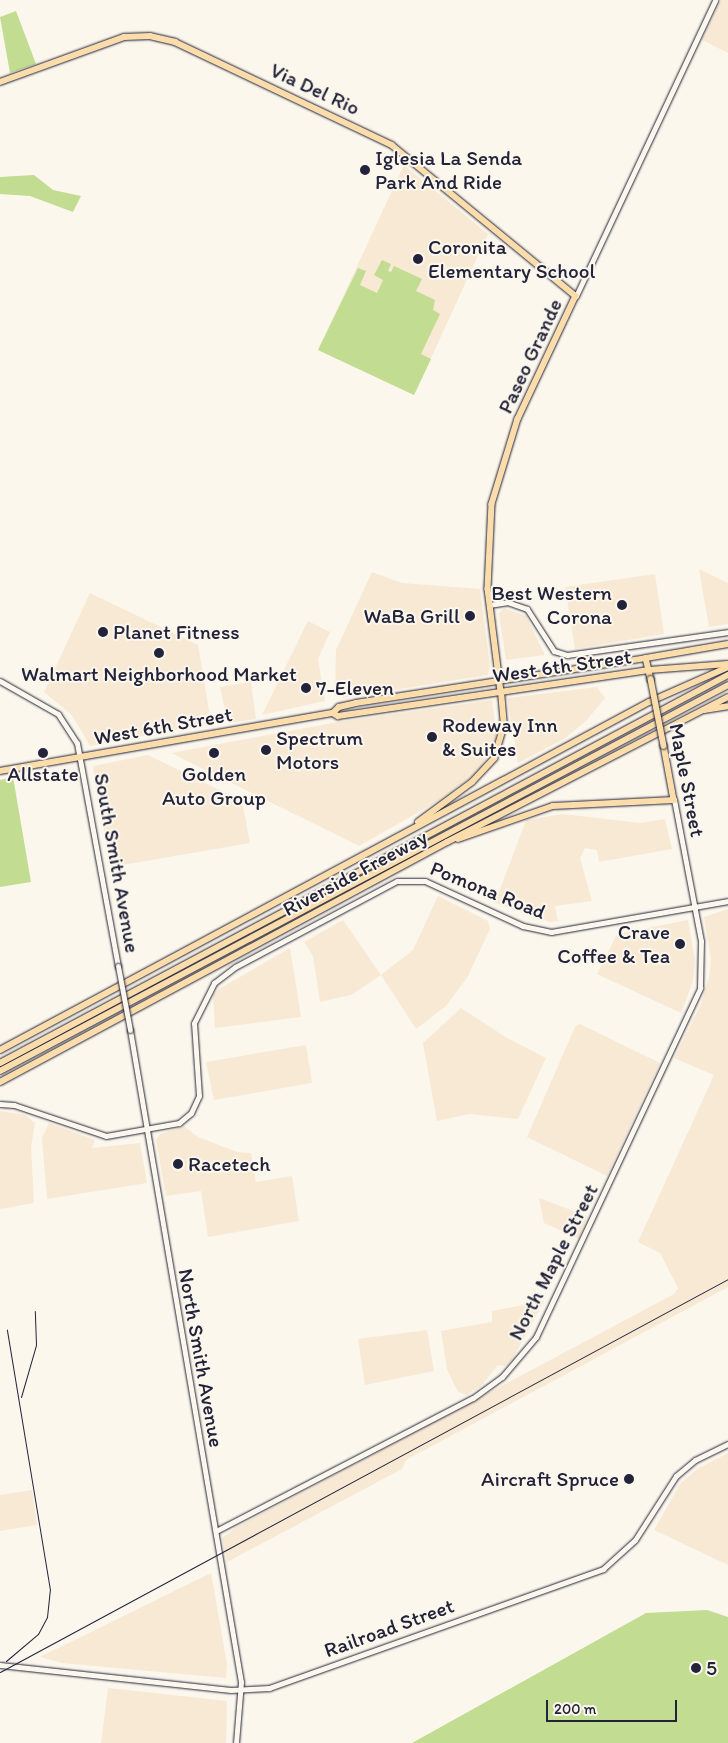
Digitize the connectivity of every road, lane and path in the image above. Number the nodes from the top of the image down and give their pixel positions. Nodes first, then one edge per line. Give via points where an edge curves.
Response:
1 (715, 0) edge
2 (0, 82) edge
3 (576, 296) junction
4 (489, 605) junction
5 (728, 632) edge
6 (728, 644) edge
7 (646, 658) junction
8 (728, 665) edge
9 (649, 670) junction
10 (728, 675) edge
11 (499, 679) junction
12 (0, 681) edge
13 (728, 685) edge
14 (501, 692) junction
15 (728, 697) edge
16 (728, 706) edge
17 (697, 711) junction
18 (332, 713) junction
19 (82, 757) junction
20 (0, 771) edge
21 (674, 800) junction
22 (408, 831) junction
23 (447, 842) junction
24 (728, 901) edge
25 (694, 908) junction
26 (130, 1030) joint
27 (0, 1050) edge
28 (0, 1063) edge
29 (0, 1071) edge
30 (0, 1082) edge
31 (0, 1104) edge
32 (146, 1131) junction
33 (728, 1444) edge
34 (216, 1531) junction
35 (0, 1666) edge
36 (241, 1691) junction
37 (236, 1743) edge

1 - 3 main road, Paseo Grande
2 - 3 main road, Via Del Rio via 124,36 150,36 175,42 392,145
3 - 4 main road, Paseo Grande via 518,419 500,469 488,536
4 - 5 main road via 506,602 527,609 554,651 567,655
4 - 11 main road, Paseo Grande
6 - 7 highway
7 - 9 main road, Maple Street
7 - 11 main road, West 6th Street
8 - 9 highway via 690,664
8 - 22 highway, Riverside Freeway via 649,702
9 - 14 main road, West 6th Street
9 - 21 main road, Maple Street, bridge
10 - 28 highway
11 - 14 main road, Paseo Grande
11 - 18 main road, West 6th Street via 354,703 339,707
12 - 19 main road, South Smith Avenue via 58,714 70,729
13 - 29 highway
14 - 18 main road, West 6th Street via 338,716
14 - 22 highway via 503,732 491,762 472,782
15 - 17 highway, Riverside Freeway
16 - 17 highway
17 - 23 highway, Riverside Freeway
18 - 19 main road, West 6th Street
19 - 20 main road, West 6th Street
19 - 26 main road, South Smith Avenue, bridge
21 - 23 highway via 553,806
21 - 25 main road, Maple Street
22 - 27 highway, Riverside Freeway
23 - 30 highway, Riverside Freeway
24 - 25 main road, Pomona Road
25 - 32 main road, Pomona Road via 579,929 545,931 523,926 425,881 396,881 235,966 214,983 194,1023 199,1086 195,1106 185,1120 172,1127
25 - 34 main road, North Maple Street via 703,958 696,1000 546,1321 525,1352 502,1377 473,1398
26 - 32 main road, North Smith Avenue
31 - 32 main road, Pomona Road via 14,1105 106,1136
32 - 34 main road, North Smith Avenue
33 - 36 main road, Railroad Street via 695,1460 676,1476 635,1540 603,1569 272,1687
34 - 36 main road, North Smith Avenue
35 - 36 main road, Railroad Street
36 - 37 main road, North Smith Avenue

